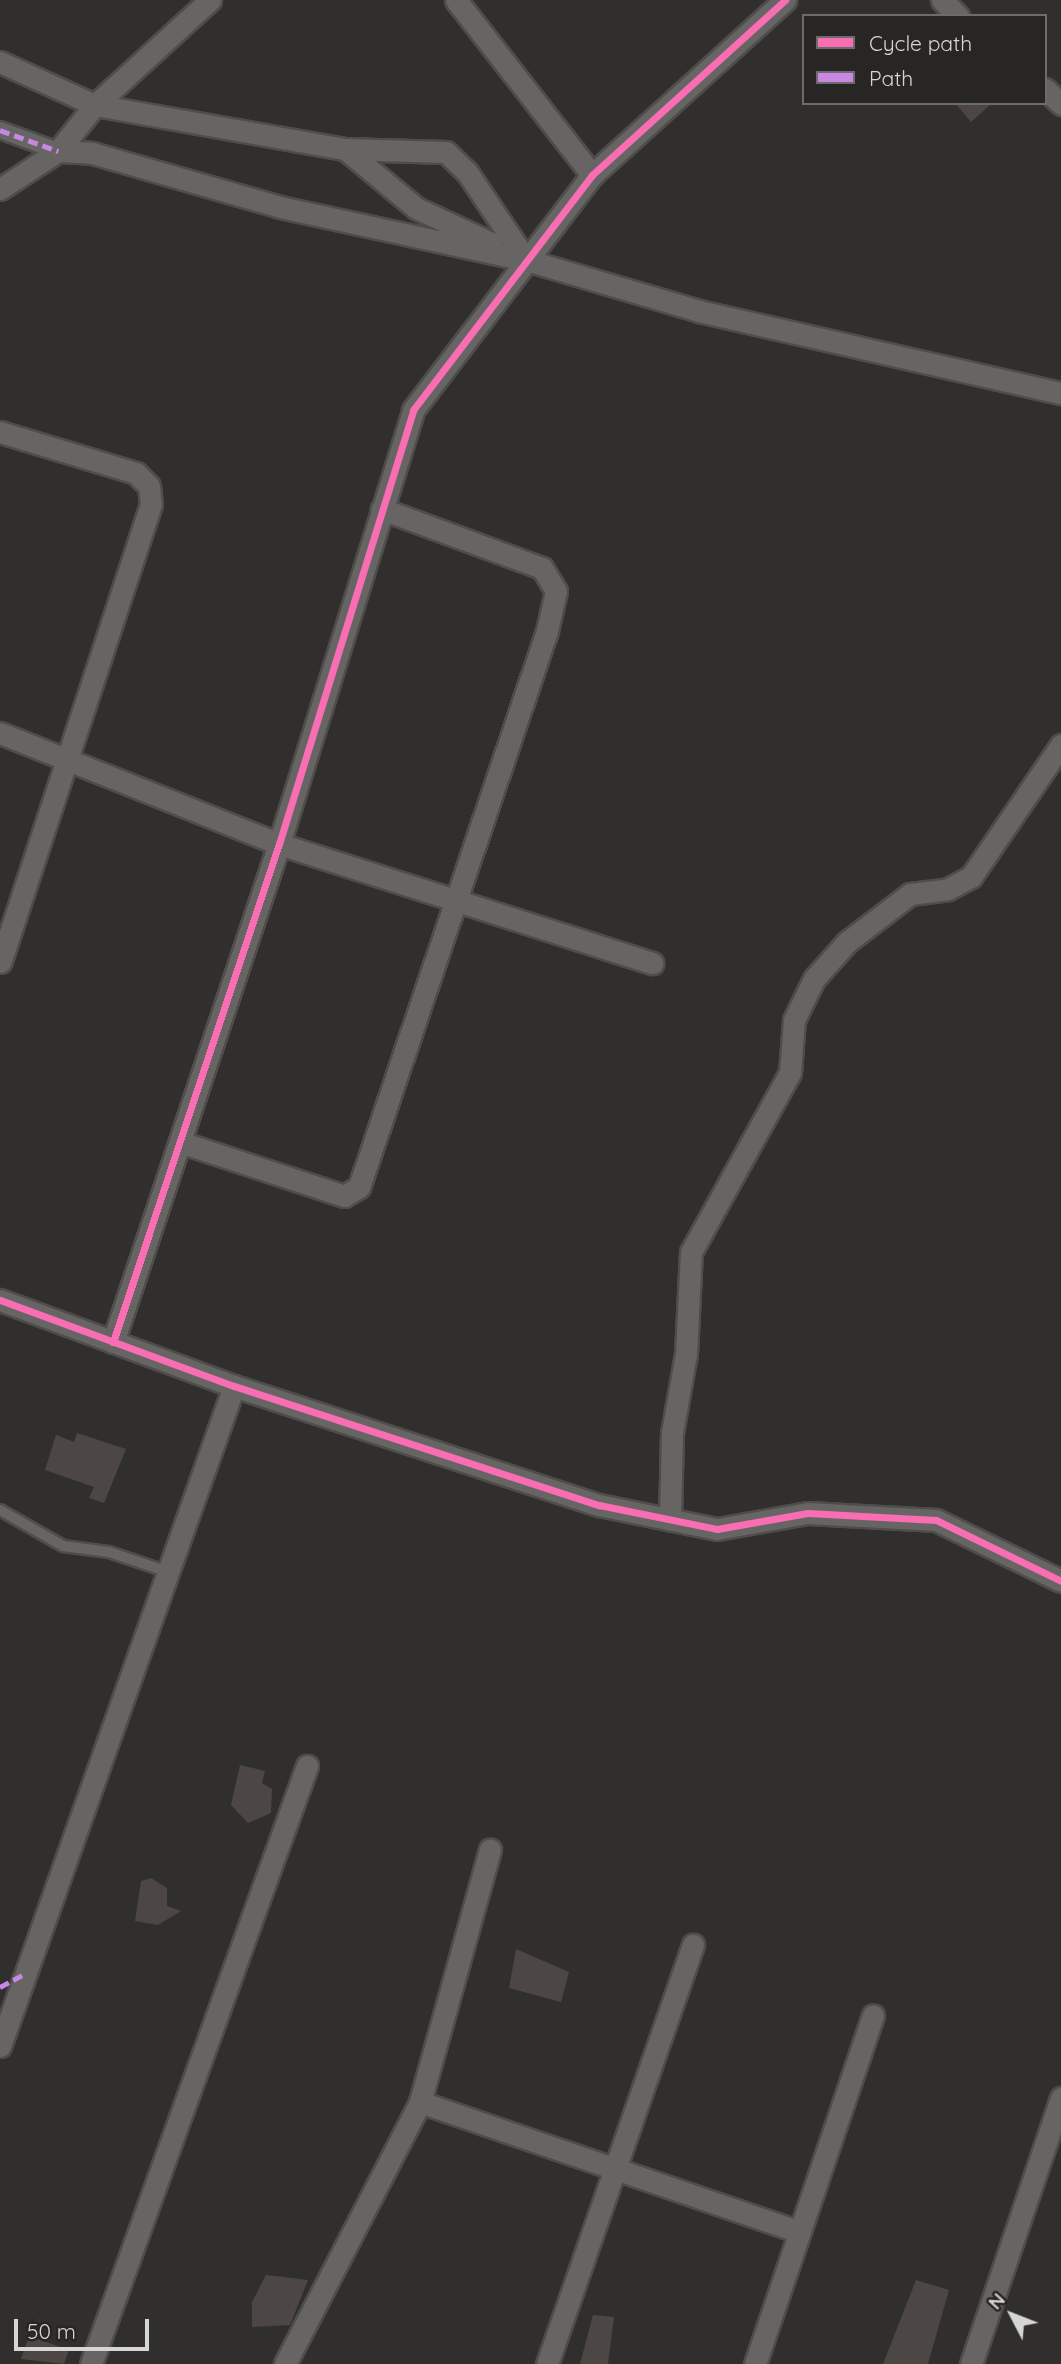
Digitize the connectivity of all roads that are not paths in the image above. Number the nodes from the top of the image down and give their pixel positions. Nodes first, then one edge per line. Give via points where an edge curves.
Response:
1 (210, 0) edge
2 (456, 0) edge
3 (785, 0) edge
4 (942, 0) edge
5 (956, 14) edge
6 (0, 62) edge
7 (1047, 91) edge
8 (1061, 104) edge
9 (95, 105) junction
10 (0, 130) edge
11 (345, 149) junction
12 (58, 151) junction
13 (592, 175) junction
14 (0, 189) edge
15 (526, 260) junction
16 (1061, 393) edge
17 (0, 432) edge
18 (382, 509) junction
19 (0, 733) edge
20 (1061, 745) edge
21 (63, 757) junction
22 (279, 844) junction
23 (458, 898) junction
24 (0, 962) edge
25 (653, 963) dead end
26 (180, 1142) junction
27 (0, 1300) edge
28 (113, 1342) junction
29 (234, 1386) junction
30 (0, 1510) edge
31 (670, 1520) junction
32 (168, 1572) junction
33 (1061, 1581) edge
34 (307, 1766) dead end
35 (490, 1850) dead end
36 (693, 1945) dead end
37 (873, 2015) dead end
38 (0, 2046) edge
39 (1061, 2098) edge
40 (420, 2102) junction
41 (616, 2168) junction
42 (799, 2232) junction
43 (91, 2364) edge
44 (285, 2364) edge
45 (547, 2364) edge
46 (755, 2364) edge
47 (971, 2364) edge

1 - 9 street
2 - 13 street
3 - 13 street
4 - 5 street
6 - 9 street
7 - 8 street
9 - 11 street
9 - 12 street
10 - 12 street
11 - 15 street via 416,208
11 - 15 street via 446,152 467,172
12 - 14 street
12 - 15 street via 92,153 281,207
13 - 15 street
15 - 16 street via 699,311
15 - 18 street via 413,411
17 - 21 street via 136,473 149,486 146,525
18 - 22 street
18 - 23 street via 517,556 542,568 556,590
19 - 21 street
20 - 31 street via 971,877 948,889 910,894 847,942 814,978 794,1020 790,1073 691,1252 686,1354 672,1433
21 - 22 street
21 - 24 street
22 - 23 street
22 - 26 street
23 - 25 street
23 - 26 street via 359,1187 344,1196
26 - 28 street
27 - 28 street
28 - 29 street
29 - 31 street via 599,1505
29 - 32 street
30 - 32 lane via 63,1546 109,1552
31 - 33 street via 717,1529 808,1513 936,1520
32 - 38 street
34 - 43 street
35 - 40 street
36 - 41 street
37 - 42 street
39 - 47 street
40 - 41 street
40 - 44 street
41 - 42 street
41 - 45 street
42 - 46 street

